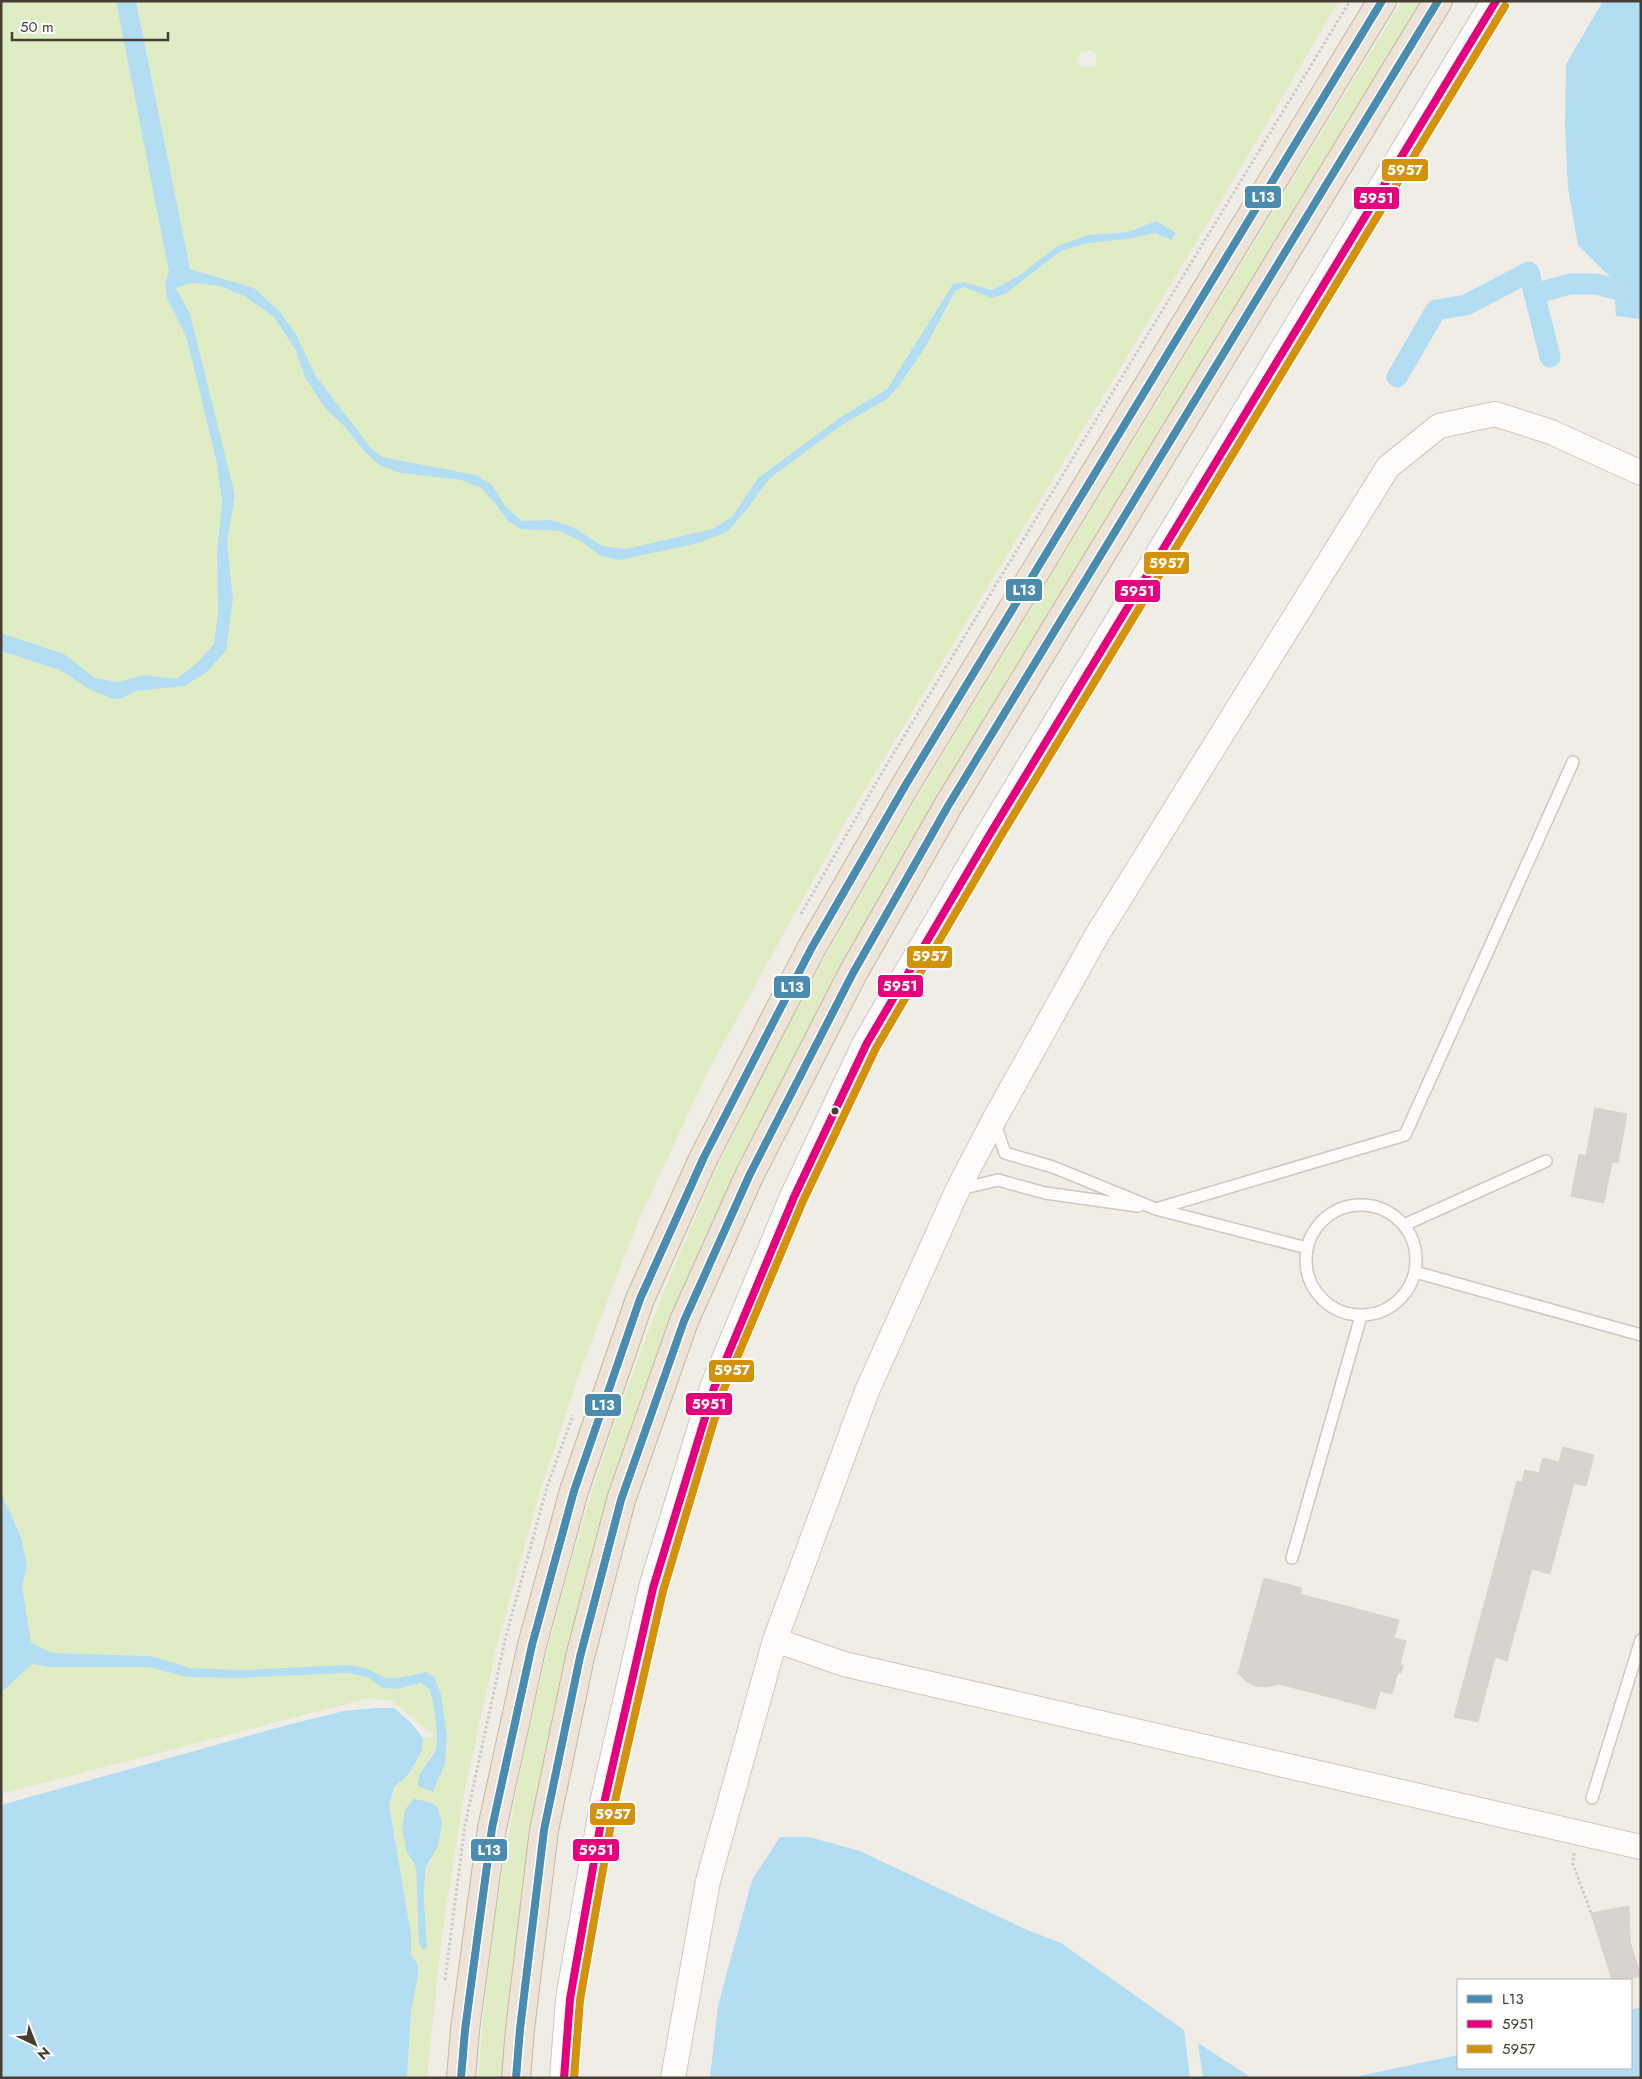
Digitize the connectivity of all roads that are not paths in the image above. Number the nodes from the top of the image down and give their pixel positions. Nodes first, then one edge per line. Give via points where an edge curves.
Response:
1 (1382, 1) edge
2 (1438, 1) edge
3 (1496, 1) edge
4 (1641, 473) edge
5 (1573, 762) dead end
6 (994, 1120) junction
7 (1546, 1161) dead end
8 (958, 1189) junction
9 (1156, 1209) junction
10 (1404, 1225) junction
11 (1307, 1248) junction
12 (1416, 1272) junction
13 (1362, 1316) junction
14 (1641, 1335) edge
15 (1292, 1558) dead end
16 (775, 1640) junction
17 (1641, 1640) edge
18 (1592, 1798) dead end
19 (1641, 1847) edge
20 (461, 2078) edge
21 (516, 2078) edge
22 (564, 2078) edge
23 (674, 2078) edge

1 - 20 highway via 905,786 812,949 704,1157 640,1299 574,1491 532,1645 492,1828
2 - 21 highway via 948,806 867,948 750,1174 684,1321 621,1500 580,1657 544,1830
3 - 22 street via 985,842 867,1043 794,1197 714,1388 653,1588 605,1799 570,1998
4 - 6 street via 1551,432 1495,414 1439,426 1388,467 1097,935
5 - 9 lane via 1404,1135
6 - 8 street
6 - 9 lane via 1006,1153 1053,1167
7 - 10 lane
8 - 9 lane via 998,1180 1045,1193
8 - 16 street via 867,1391
9 - 11 lane
10 - 11 lane via 1385,1210 1361,1204 1336,1210 1317,1226
10 - 12 lane via 1415,1247
11 - 13 lane via 1307,1273 1318,1295 1337,1311
12 - 13 lane via 1405,1294 1386,1310
12 - 14 lane
13 - 15 lane
16 - 19 street via 844,1664
16 - 23 street via 708,1881
17 - 18 lane

